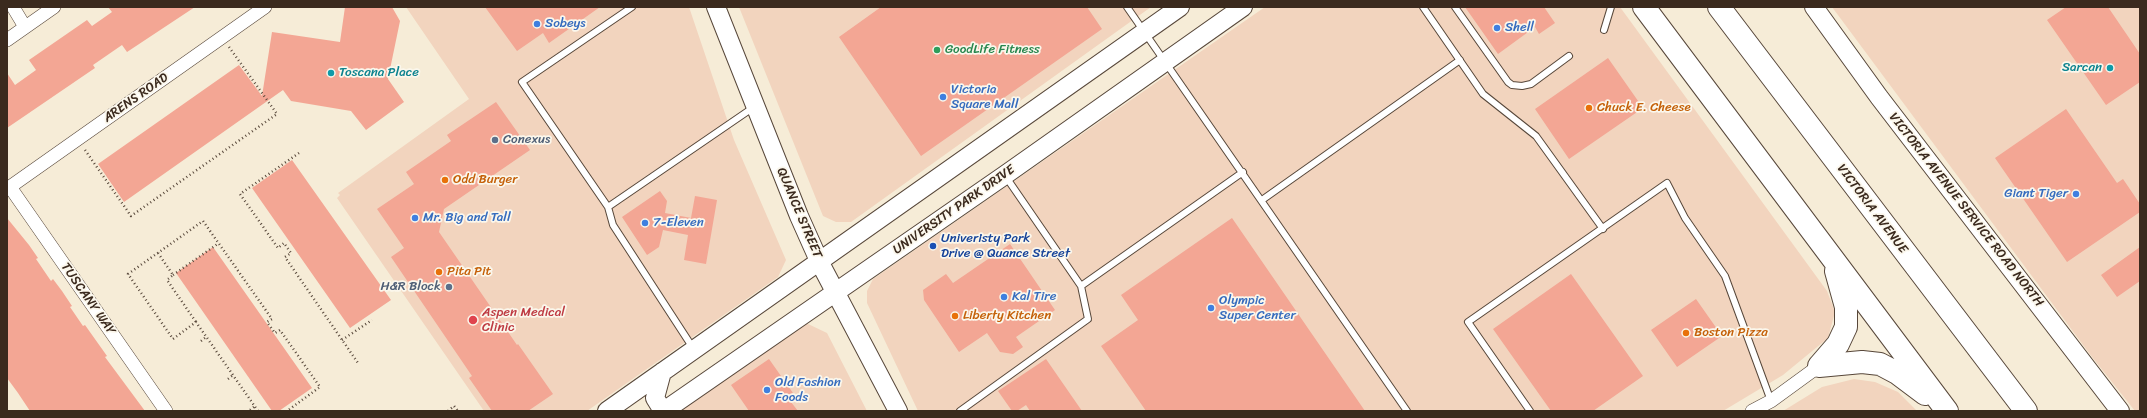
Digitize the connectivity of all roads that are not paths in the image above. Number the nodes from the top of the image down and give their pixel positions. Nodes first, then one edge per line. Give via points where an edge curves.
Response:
1 (13, 7) edge
2 (54, 7) edge
3 (265, 7) edge
4 (632, 7) edge
5 (716, 7) edge
6 (1127, 7) edge
7 (1180, 7) edge
8 (1243, 7) edge
9 (1423, 7) edge
10 (1456, 7) edge
11 (1611, 7) edge
12 (1644, 7) edge
13 (1706, 7) edge
14 (1719, 7) edge
15 (1814, 7) edge
16 (25, 27) junction
17 (1604, 30) dead end
18 (1145, 32) junction
19 (7, 40) edge
20 (1569, 56) dead end
21 (1460, 60) junction
22 (1165, 61) junction
23 (1768, 74) junction
24 (754, 107) junction
25 (1243, 172) junction
26 (1005, 175) junction
27 (9, 188) edge
28 (1262, 200) junction
29 (608, 206) junction
30 (1603, 229) junction
31 (1834, 260) junction
32 (820, 262) junction
33 (1081, 286) junction
34 (835, 291) junction
35 (694, 350) junction
36 (1819, 366) junction
37 (662, 372) junction
38 (1771, 401) junction
39 (1946, 410) edge
40 (166, 411) edge
41 (607, 411) edge
42 (663, 411) edge
43 (898, 411) edge
44 (960, 411) edge
45 (1407, 411) edge
46 (1530, 411) edge
47 (1752, 411) edge
48 (2026, 411) edge
49 (2120, 411) edge

1 - 16 street
2 - 16 street
3 - 27 street, ARENS ROAD
4 - 29 lane via 522,82
5 - 24 street, QUANCE STREET
6 - 18 lane
7 - 18 street
8 - 22 street, UNIVERSITY PARK DRIVE
9 - 21 lane
10 - 20 lane via 1512,85 1531,84
11 - 17 lane
12 - 31 highway
13 - 23 highway
14 - 23 highway, VICTORIA AVENUE
15 - 49 street, VICTORIA AVENUE SERVICE ROAD NORTH via 1879,97
16 - 19 street
18 - 22 lane
18 - 32 street
21 - 28 lane
21 - 30 lane via 1483,94 1536,136
22 - 25 lane
22 - 26 street, UNIVERSITY PARK DRIVE
23 - 48 highway, VICTORIA AVENUE
24 - 29 lane
24 - 32 street, QUANCE STREET
25 - 28 lane
25 - 33 lane
26 - 33 lane
26 - 34 street, UNIVERSITY PARK DRIVE
27 - 40 street, TUSCANY WAY
28 - 45 lane
29 - 35 lane via 613,225
30 - 38 lane via 1667,183 1685,218 1725,276
30 - 46 lane via 1468,322
31 - 36 highway via 1846,307 1846,327 1838,344
31 - 39 highway
32 - 34 street, QUANCE STREET
32 - 35 street
33 - 44 lane via 1088,319
34 - 42 street, UNIVERSITY PARK DRIVE
34 - 43 street, QUANCE STREET
35 - 37 street
36 - 38 street
36 - 39 highway via 1862,362 1880,364 1897,373
37 - 41 street
37 - 42 street via 655,398
38 - 47 street

